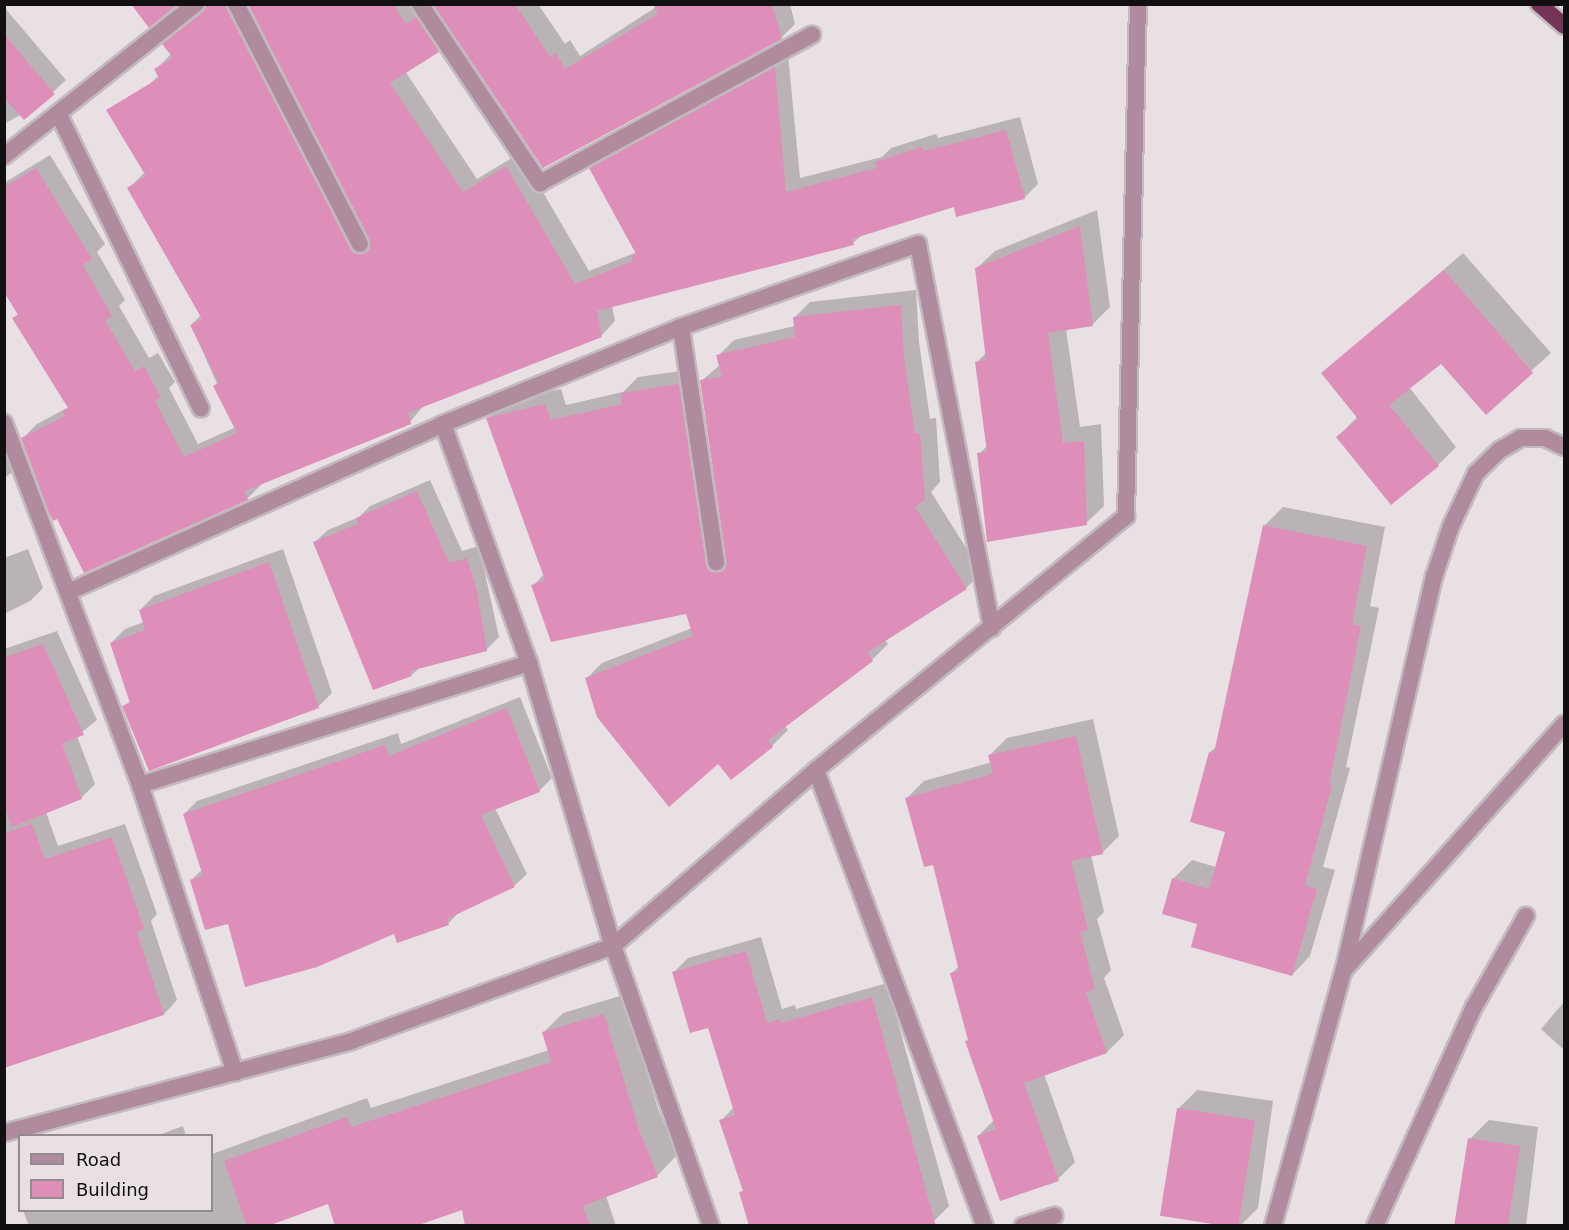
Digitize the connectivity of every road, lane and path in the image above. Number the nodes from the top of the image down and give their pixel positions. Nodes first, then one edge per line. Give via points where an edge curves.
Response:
1 (196, 4) edge
2 (236, 4) edge
3 (420, 4) edge
4 (1138, 4) edge
5 (1539, 4) edge
6 (1564, 26) edge
7 (812, 35) dead end
8 (59, 115) junction
9 (4, 156) edge
10 (360, 244) dead end
11 (681, 327) junction
12 (201, 409) dead end
13 (4, 423) edge
14 (443, 424) junction
15 (1564, 447) edge
16 (716, 562) dead end
17 (68, 592) junction
18 (992, 628) junction
19 (529, 663) junction
20 (1564, 723) edge
21 (816, 770) junction
22 (140, 784) junction
23 (1526, 916) dead end
24 (613, 946) junction
25 (1344, 969) junction
26 (235, 1073) junction
27 (4, 1133) edge
28 (1054, 1216) dead end
29 (711, 1226) edge
30 (985, 1226) edge
31 (1023, 1226) edge
32 (1274, 1226) edge
33 (1375, 1226) edge

1 - 8 street
2 - 10 street
3 - 7 street via 540,183
4 - 18 street via 1126,516
5 - 6 highway
8 - 9 street
8 - 12 street
11 - 14 street
11 - 16 street
11 - 18 street via 918,243
13 - 17 street
14 - 17 street
14 - 19 street
15 - 25 street via 1545,438 1521,438 1500,450 1476,473 1451,526 1434,577
17 - 22 street
18 - 21 street
19 - 22 street
19 - 24 street
20 - 25 street
21 - 24 street
21 - 30 street
22 - 26 street
23 - 33 street via 1474,1006
24 - 26 street via 351,1041
24 - 29 street
25 - 32 street
26 - 27 street
28 - 31 street

